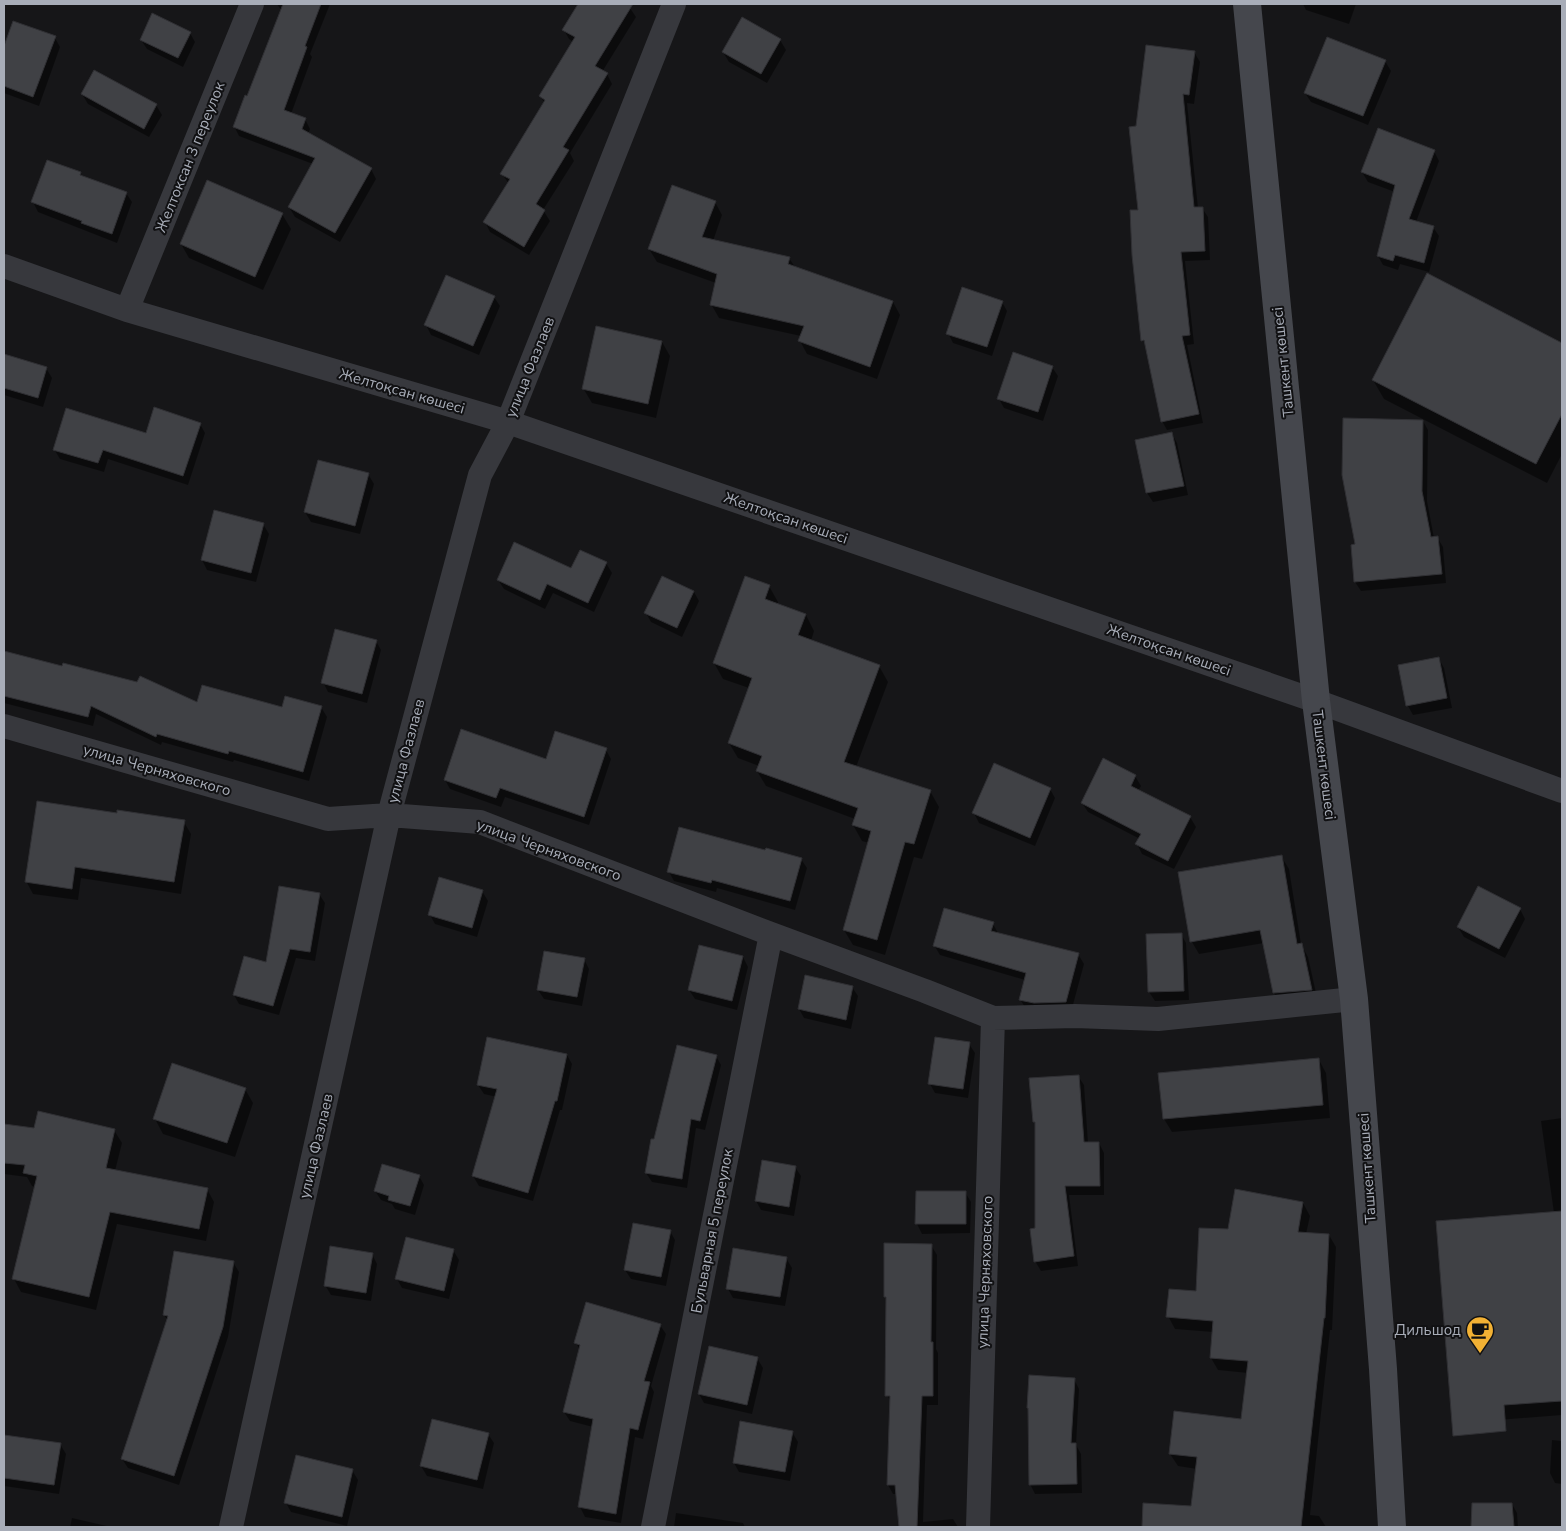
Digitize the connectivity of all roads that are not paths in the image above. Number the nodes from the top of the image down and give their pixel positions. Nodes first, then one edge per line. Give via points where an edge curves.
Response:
1 (252, 4) edge
2 (674, 4) edge
3 (1247, 4) edge
4 (4, 266) edge
5 (127, 310) junction
6 (508, 422) junction
7 (1316, 701) junction
8 (4, 726) edge
9 (1562, 790) edge
10 (389, 815) junction
11 (771, 934) junction
12 (1354, 999) junction
13 (993, 1018) junction
14 (231, 1527) edge
15 (652, 1527) edge
16 (978, 1527) edge
17 (1392, 1527) edge

1 - 5 street, Желтоксан 3 переулок
2 - 6 street, улица Фазлаев
3 - 7 main road, Ташкент көшесі
4 - 5 street, Желтоқсан көшесі
5 - 6 street, Желтоқсан көшесі
6 - 7 street, Желтоқсан көшесі
6 - 10 street, улица Фазлаев via 480,475
7 - 9 street, Желтоқсан көшесі
7 - 12 main road, Ташкент көшесі
8 - 10 street, улица Черняховского via 328,819
10 - 11 street, улица Черняховского via 480,822
10 - 14 street, улица Фазлаев
11 - 13 street, улица Черняховского
11 - 15 street, Бульварная 5 переулок
12 - 13 street, улица Черняховского via 1158,1019
12 - 17 main road, Ташкент көшесі
13 - 16 street, улица Черняховского

